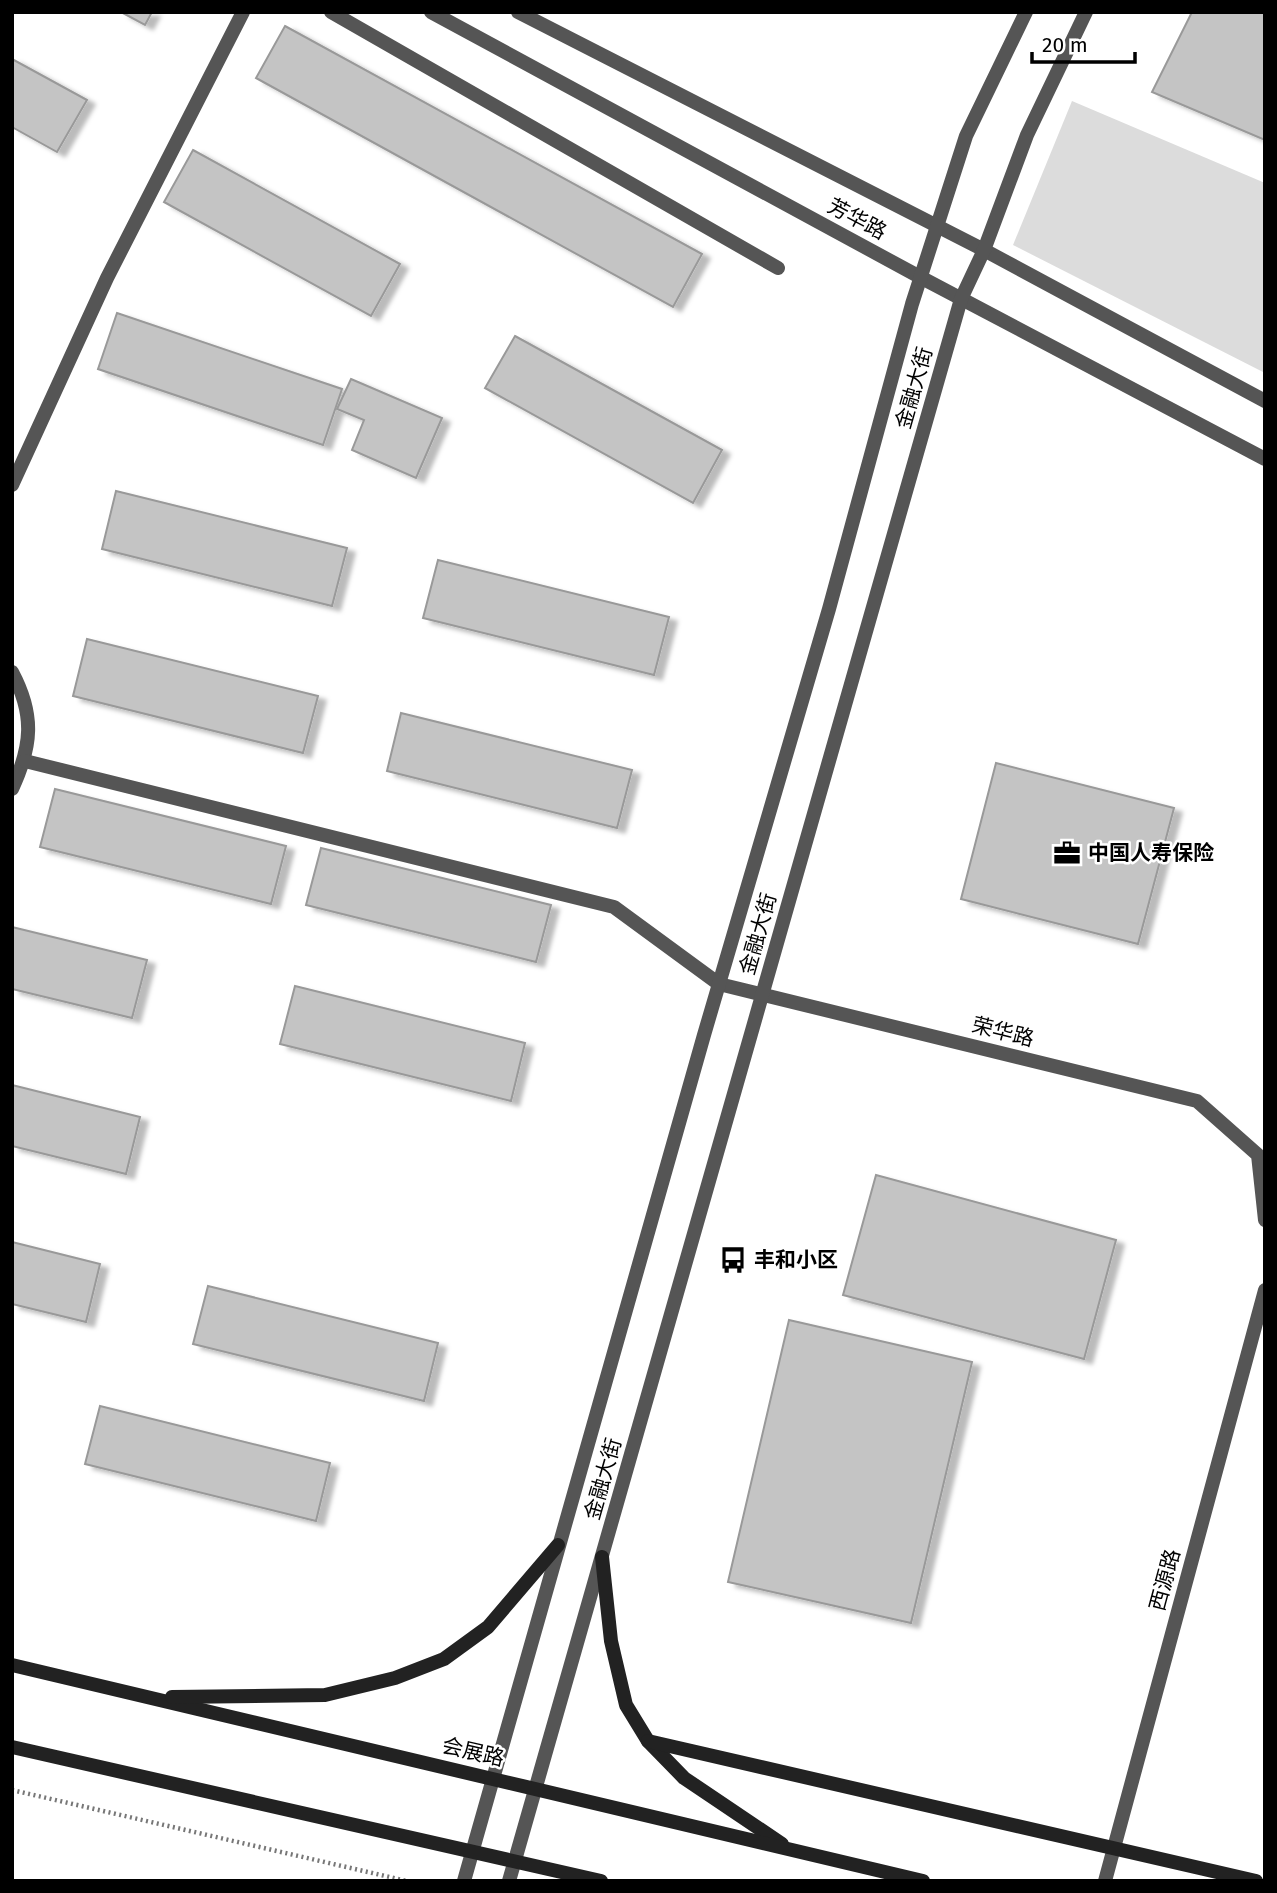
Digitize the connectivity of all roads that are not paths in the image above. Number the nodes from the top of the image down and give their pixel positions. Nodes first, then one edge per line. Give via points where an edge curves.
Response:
1 (243, 12) edge
2 (331, 12) edge
3 (430, 12) edge
4 (518, 12) edge
5 (1026, 12) edge
6 (1086, 12) edge
7 (937, 225) junction
8 (984, 250) junction
9 (778, 268) dead end
10 (920, 277) junction
11 (961, 299) junction
12 (1265, 401) edge
13 (1265, 459) edge
14 (12, 485) edge
15 (12, 672) edge
16 (25, 761) junction
17 (12, 789) edge
18 (719, 984) junction
19 (763, 996) junction
20 (1265, 1220) edge
21 (1265, 1290) edge
22 (558, 1545) junction
23 (602, 1557) junction
24 (12, 1665) edge
25 (149, 1697) junction
26 (648, 1741) junction
27 (12, 1747) edge
28 (492, 1779) junction
29 (536, 1789) junction
30 (1114, 1848) junction
31 (789, 1849) junction
32 (471, 1852) junction
33 (514, 1861) junction
34 (464, 1881) edge
35 (509, 1881) edge
36 (601, 1881) edge
37 (923, 1881) edge
38 (1105, 1881) edge
39 (1256, 1881) edge

1 - 14 street via 107,278
2 - 9 street
3 - 10 street, 芳华路
4 - 7 street, 芳华路
5 - 7 street, 金融大街 via 966,136
6 - 8 street, 金融大街 via 1027,135
7 - 8 street, 芳华路
7 - 10 street, 金融大街
8 - 11 street, 金融大街
8 - 12 street, 芳华路
10 - 11 street, 芳华路
10 - 18 street, 金融大街
11 - 13 street, 芳华路
11 - 19 street, 金融大街
15 - 16 street via 23,691 29,726
16 - 17 street
16 - 18 street via 614,907
18 - 19 street, 荣华路
18 - 22 street, 金融大街
19 - 20 street, 荣华路 via 1198,1101 1258,1155
19 - 23 street, 金融大街
21 - 30 street, 西源路
22 - 25 main road via 488,1627 444,1659 395,1678 325,1695
22 - 28 street, 金融大街
23 - 26 main road via 611,1641 626,1704
23 - 29 street, 金融大街
24 - 25 main road, 会展路
25 - 28 main road, 会展路
26 - 30 main road
26 - 31 main road via 684,1778
27 - 32 main road
28 - 29 main road, 会展路
28 - 32 street, 金融大街
29 - 31 main road, 会展路
29 - 33 street, 金融大街
30 - 38 street, 西源路
30 - 39 main road
31 - 37 main road, 会展路
32 - 33 main road
32 - 34 street, 金融大街
33 - 35 street, 金融大街
33 - 36 main road

